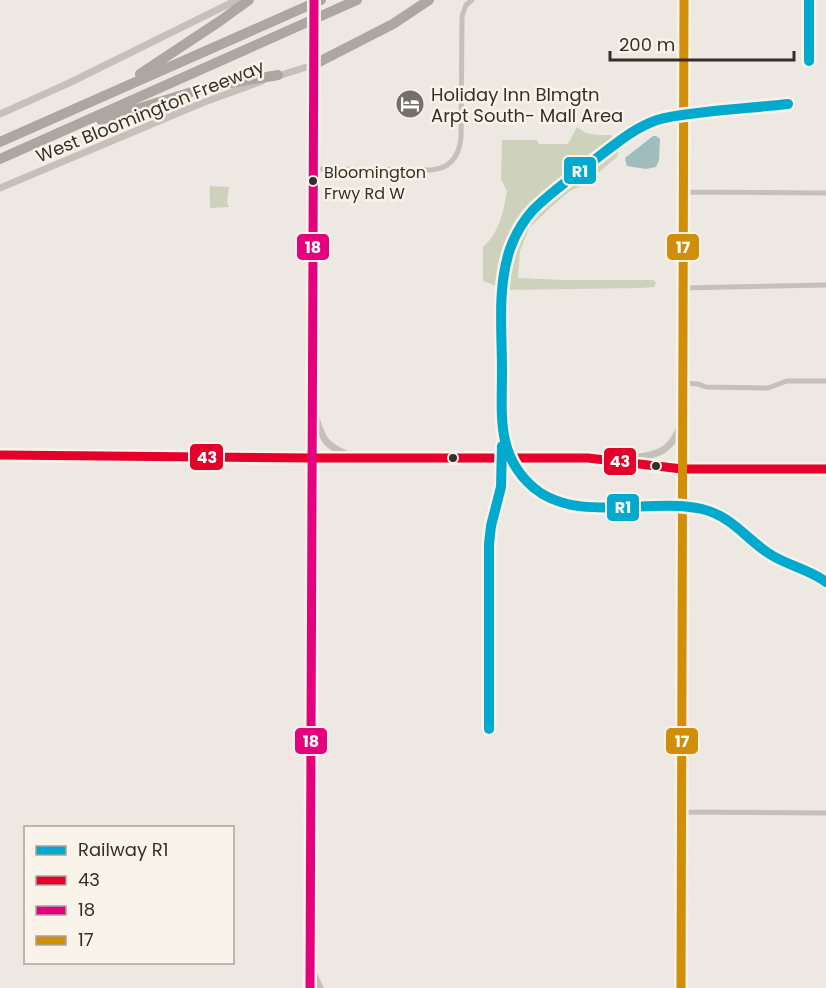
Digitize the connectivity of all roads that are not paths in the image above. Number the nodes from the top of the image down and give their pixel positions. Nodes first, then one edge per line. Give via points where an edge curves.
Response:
1 (237, 0) edge
2 (249, 0) edge
3 (314, 0) edge
4 (321, 0) edge
5 (357, 0) edge
6 (429, 0) edge
7 (472, 0) edge
8 (684, 0) edge
9 (313, 65) junction
10 (278, 75) junction
11 (112, 92) junction
12 (0, 114) edge
13 (54, 134) junction
14 (0, 142) edge
15 (0, 159) edge
16 (312, 169) junction
17 (0, 188) edge
18 (683, 192) junction
19 (826, 193) edge
20 (826, 285) edge
21 (682, 288) junction
22 (826, 381) edge
23 (682, 383) junction
24 (312, 404) junction
25 (682, 421) junction
26 (0, 454) edge
27 (311, 458) junction
28 (355, 458) junction
29 (617, 460) junction
30 (682, 469) junction
31 (826, 469) edge
32 (681, 812) junction
33 (826, 813) edge
34 (310, 964) junction
35 (305, 988) edge
36 (310, 988) edge
37 (320, 988) edge
38 (681, 988) edge

1 - 12 street
2 - 11 highway
3 - 9 street, bridge
4 - 11 highway
5 - 13 highway
6 - 9 highway via 393,24
7 - 16 street via 463,10 461,21 461,138 453,161 444,168 430,170
8 - 18 street
9 - 10 street, West Bloomington Freeway
9 - 16 street
10 - 13 highway via 208,87
10 - 17 street, West Bloomington Freeway
11 - 14 highway
13 - 15 highway
16 - 24 street
18 - 19 street
18 - 21 street
20 - 21 street
21 - 23 street
22 - 23 street via 787,381 768,388
23 - 25 street
24 - 27 street
24 - 28 street via 326,443
25 - 29 street via 674,441 658,453
25 - 30 street
26 - 27 street
27 - 28 street
27 - 34 street
28 - 29 street
29 - 30 street
30 - 31 street
30 - 32 street
32 - 33 street
32 - 38 street
34 - 35 street
34 - 36 street
34 - 37 street

